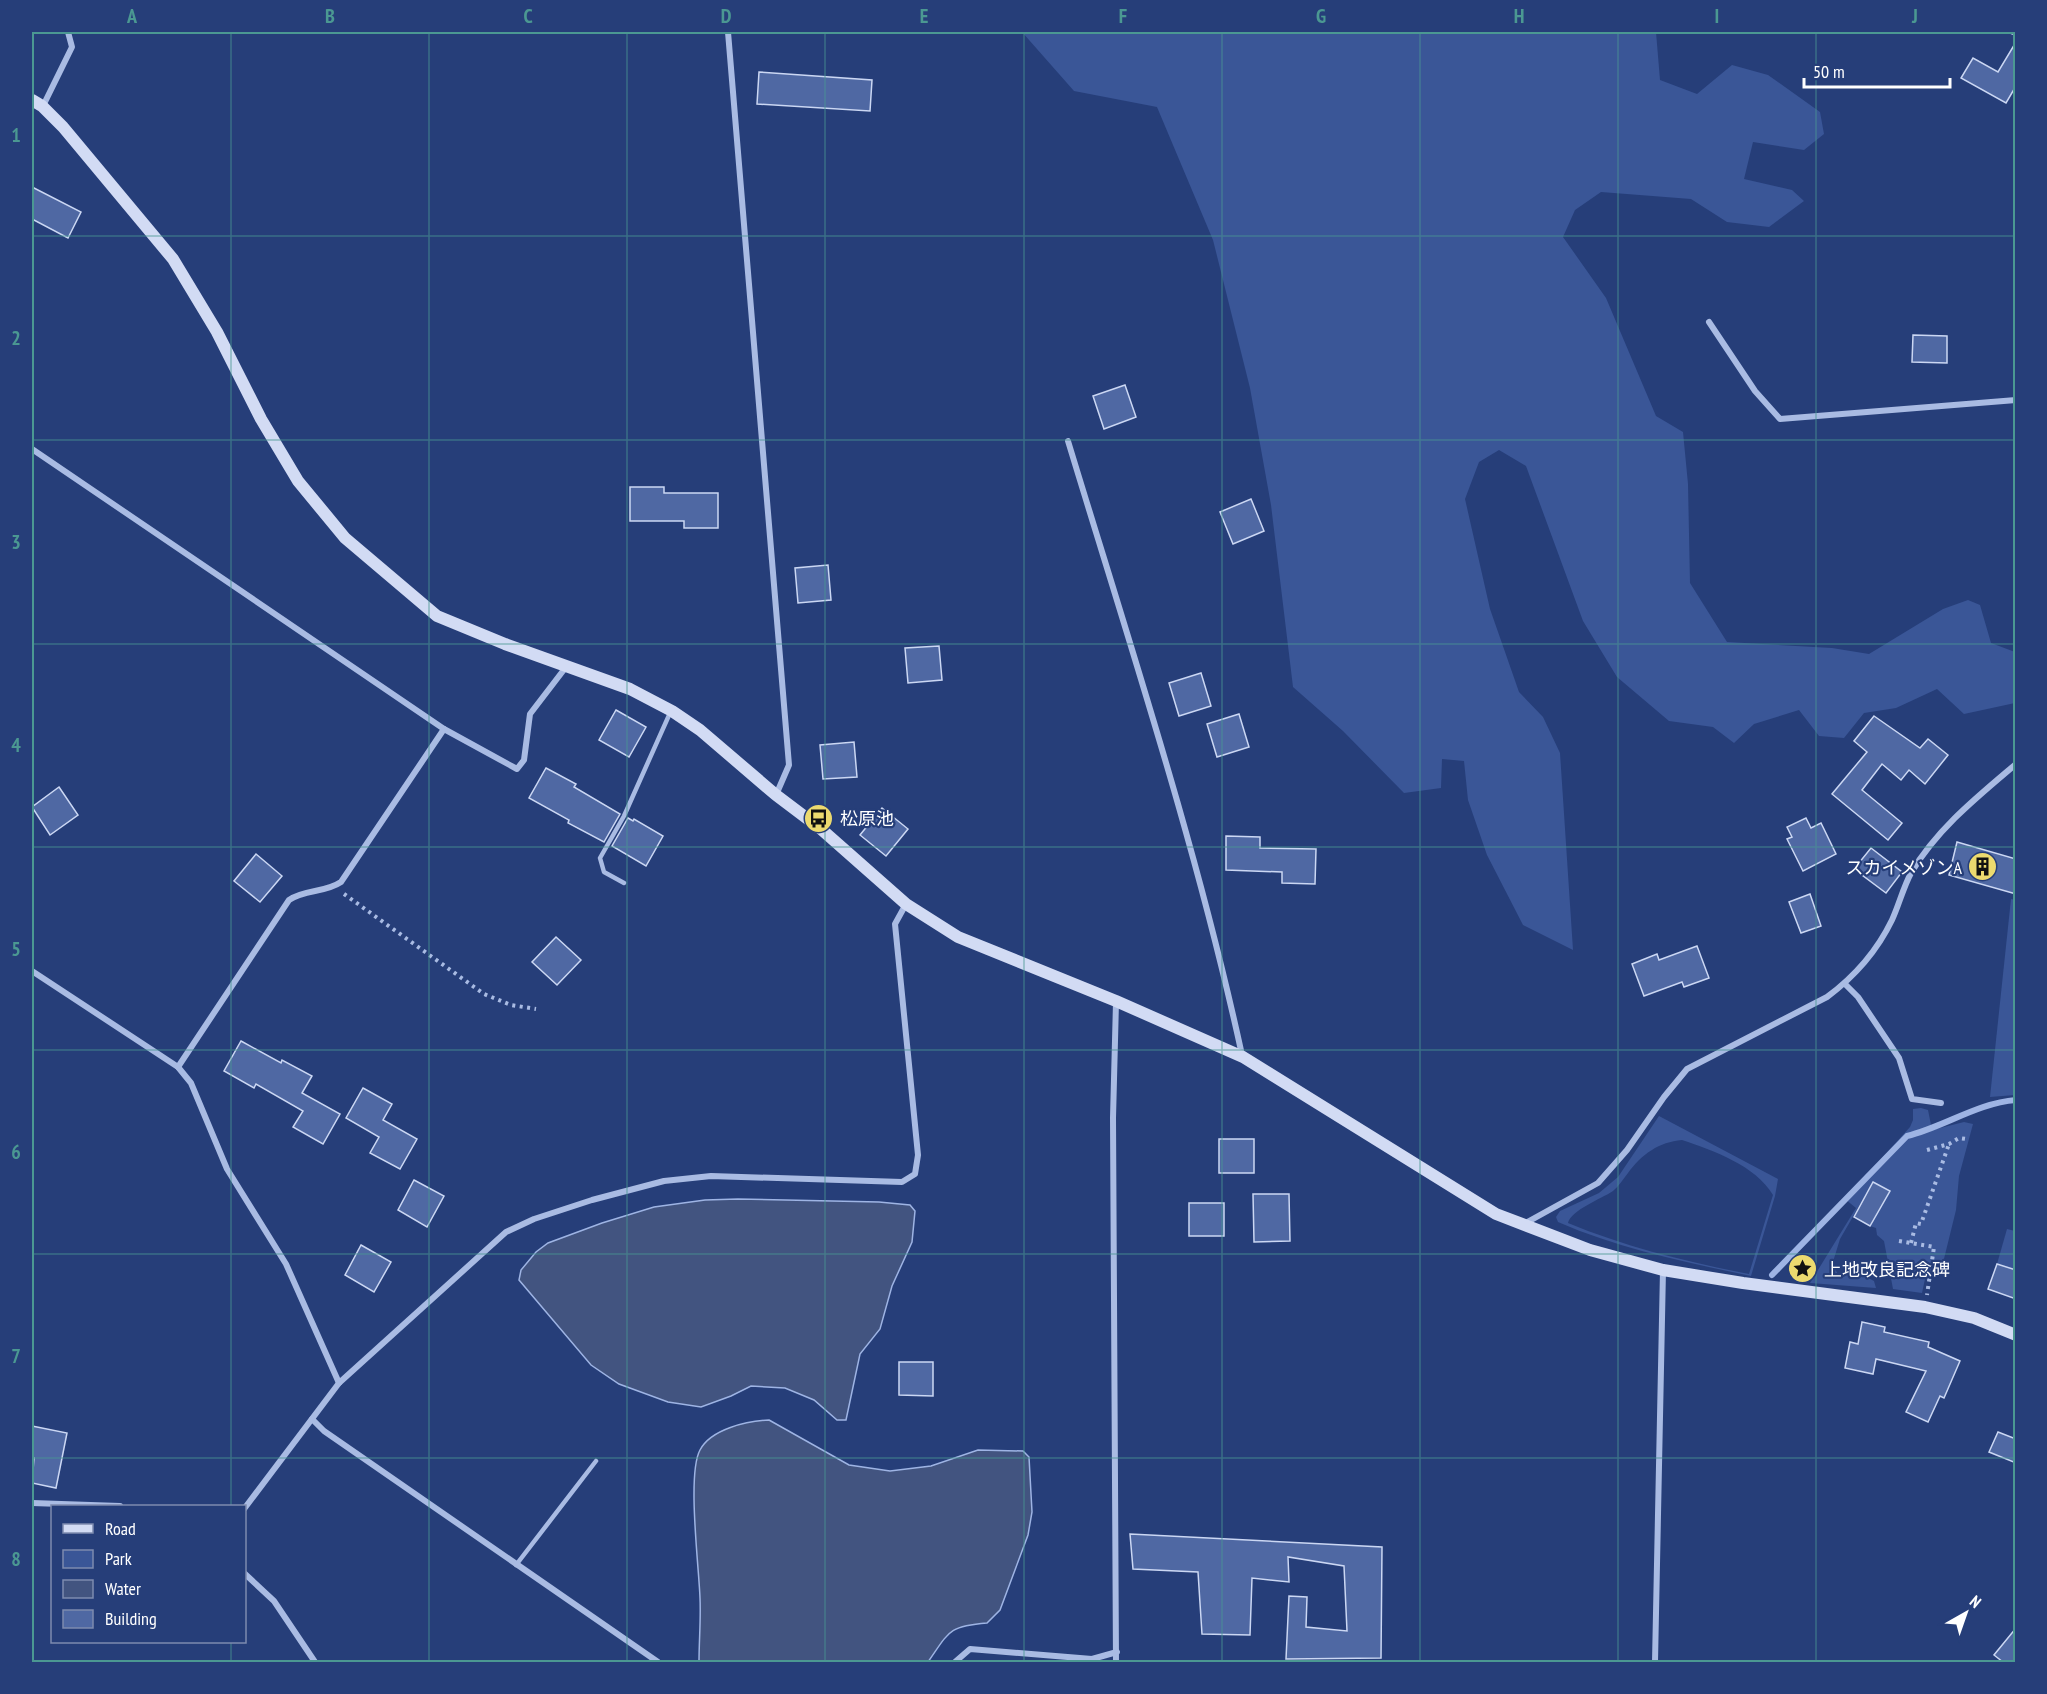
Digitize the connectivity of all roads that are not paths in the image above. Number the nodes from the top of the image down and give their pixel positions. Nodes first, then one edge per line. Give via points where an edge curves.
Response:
1 (68, 32) edge
2 (728, 32) edge
3 (37, 103) edge
4 (1709, 322) dead end
5 (2016, 400) edge
6 (1068, 441) dead end
7 (32, 449) edge
8 (566, 667) junction
9 (672, 711) junction
10 (444, 729) junction
11 (2016, 764) edge
12 (776, 795) junction
13 (624, 883) dead end
14 (906, 904) junction
15 (32, 971) edge
16 (1845, 984) junction
17 (1116, 1001) junction
18 (1243, 1057) junction
19 (178, 1067) junction
20 (1941, 1103) dead end
21 (1524, 1224) junction
22 (1663, 1269) junction
23 (2016, 1335) edge
24 (339, 1383) junction
25 (312, 1419) junction
26 (596, 1461) dead end
27 (32, 1503) edge
28 (91, 1505) edge
29 (246, 1506) edge
30 (516, 1565) junction
31 (246, 1575) edge
32 (1117, 1652) junction
33 (315, 1662) edge
34 (658, 1662) edge
35 (955, 1662) edge
36 (1116, 1662) edge
37 (1655, 1662) edge

1 - 3 street via 72,47
2 - 12 street via 789,765
3 - 8 street via 63,127 173,259 298,480 345,537 437,616
4 - 5 street via 1755,391 1780,419
6 - 18 street via 1223,965
7 - 10 street
8 - 9 street via 630,689
8 - 10 street via 530,714 524,760 517,769
9 - 12 street
9 - 13 lane via 624,816 600,858 604,872
10 - 19 street via 340,882 289,900
11 - 16 street via 1947,825 1911,874 1881,939
12 - 14 street
14 - 17 street via 958,938
14 - 24 street via 895,924 918,1155 915,1174 902,1182 711,1176 664,1182 534,1219 506,1232
15 - 19 street
16 - 20 street via 1899,1058 1912,1099
16 - 21 street via 1687,1069 1598,1183
17 - 18 street
17 - 32 street via 1113,1118
18 - 21 street via 1496,1214
19 - 24 street via 191,1083 227,1169 286,1264
21 - 22 street via 1590,1250
22 - 23 street via 1925,1307 1974,1318
22 - 37 street
24 - 25 street
25 - 29 street
25 - 30 street
26 - 30 lane
27 - 28 street
30 - 34 street
31 - 33 street via 274,1601
32 - 35 street via 1092,1659 970,1649
32 - 36 street

